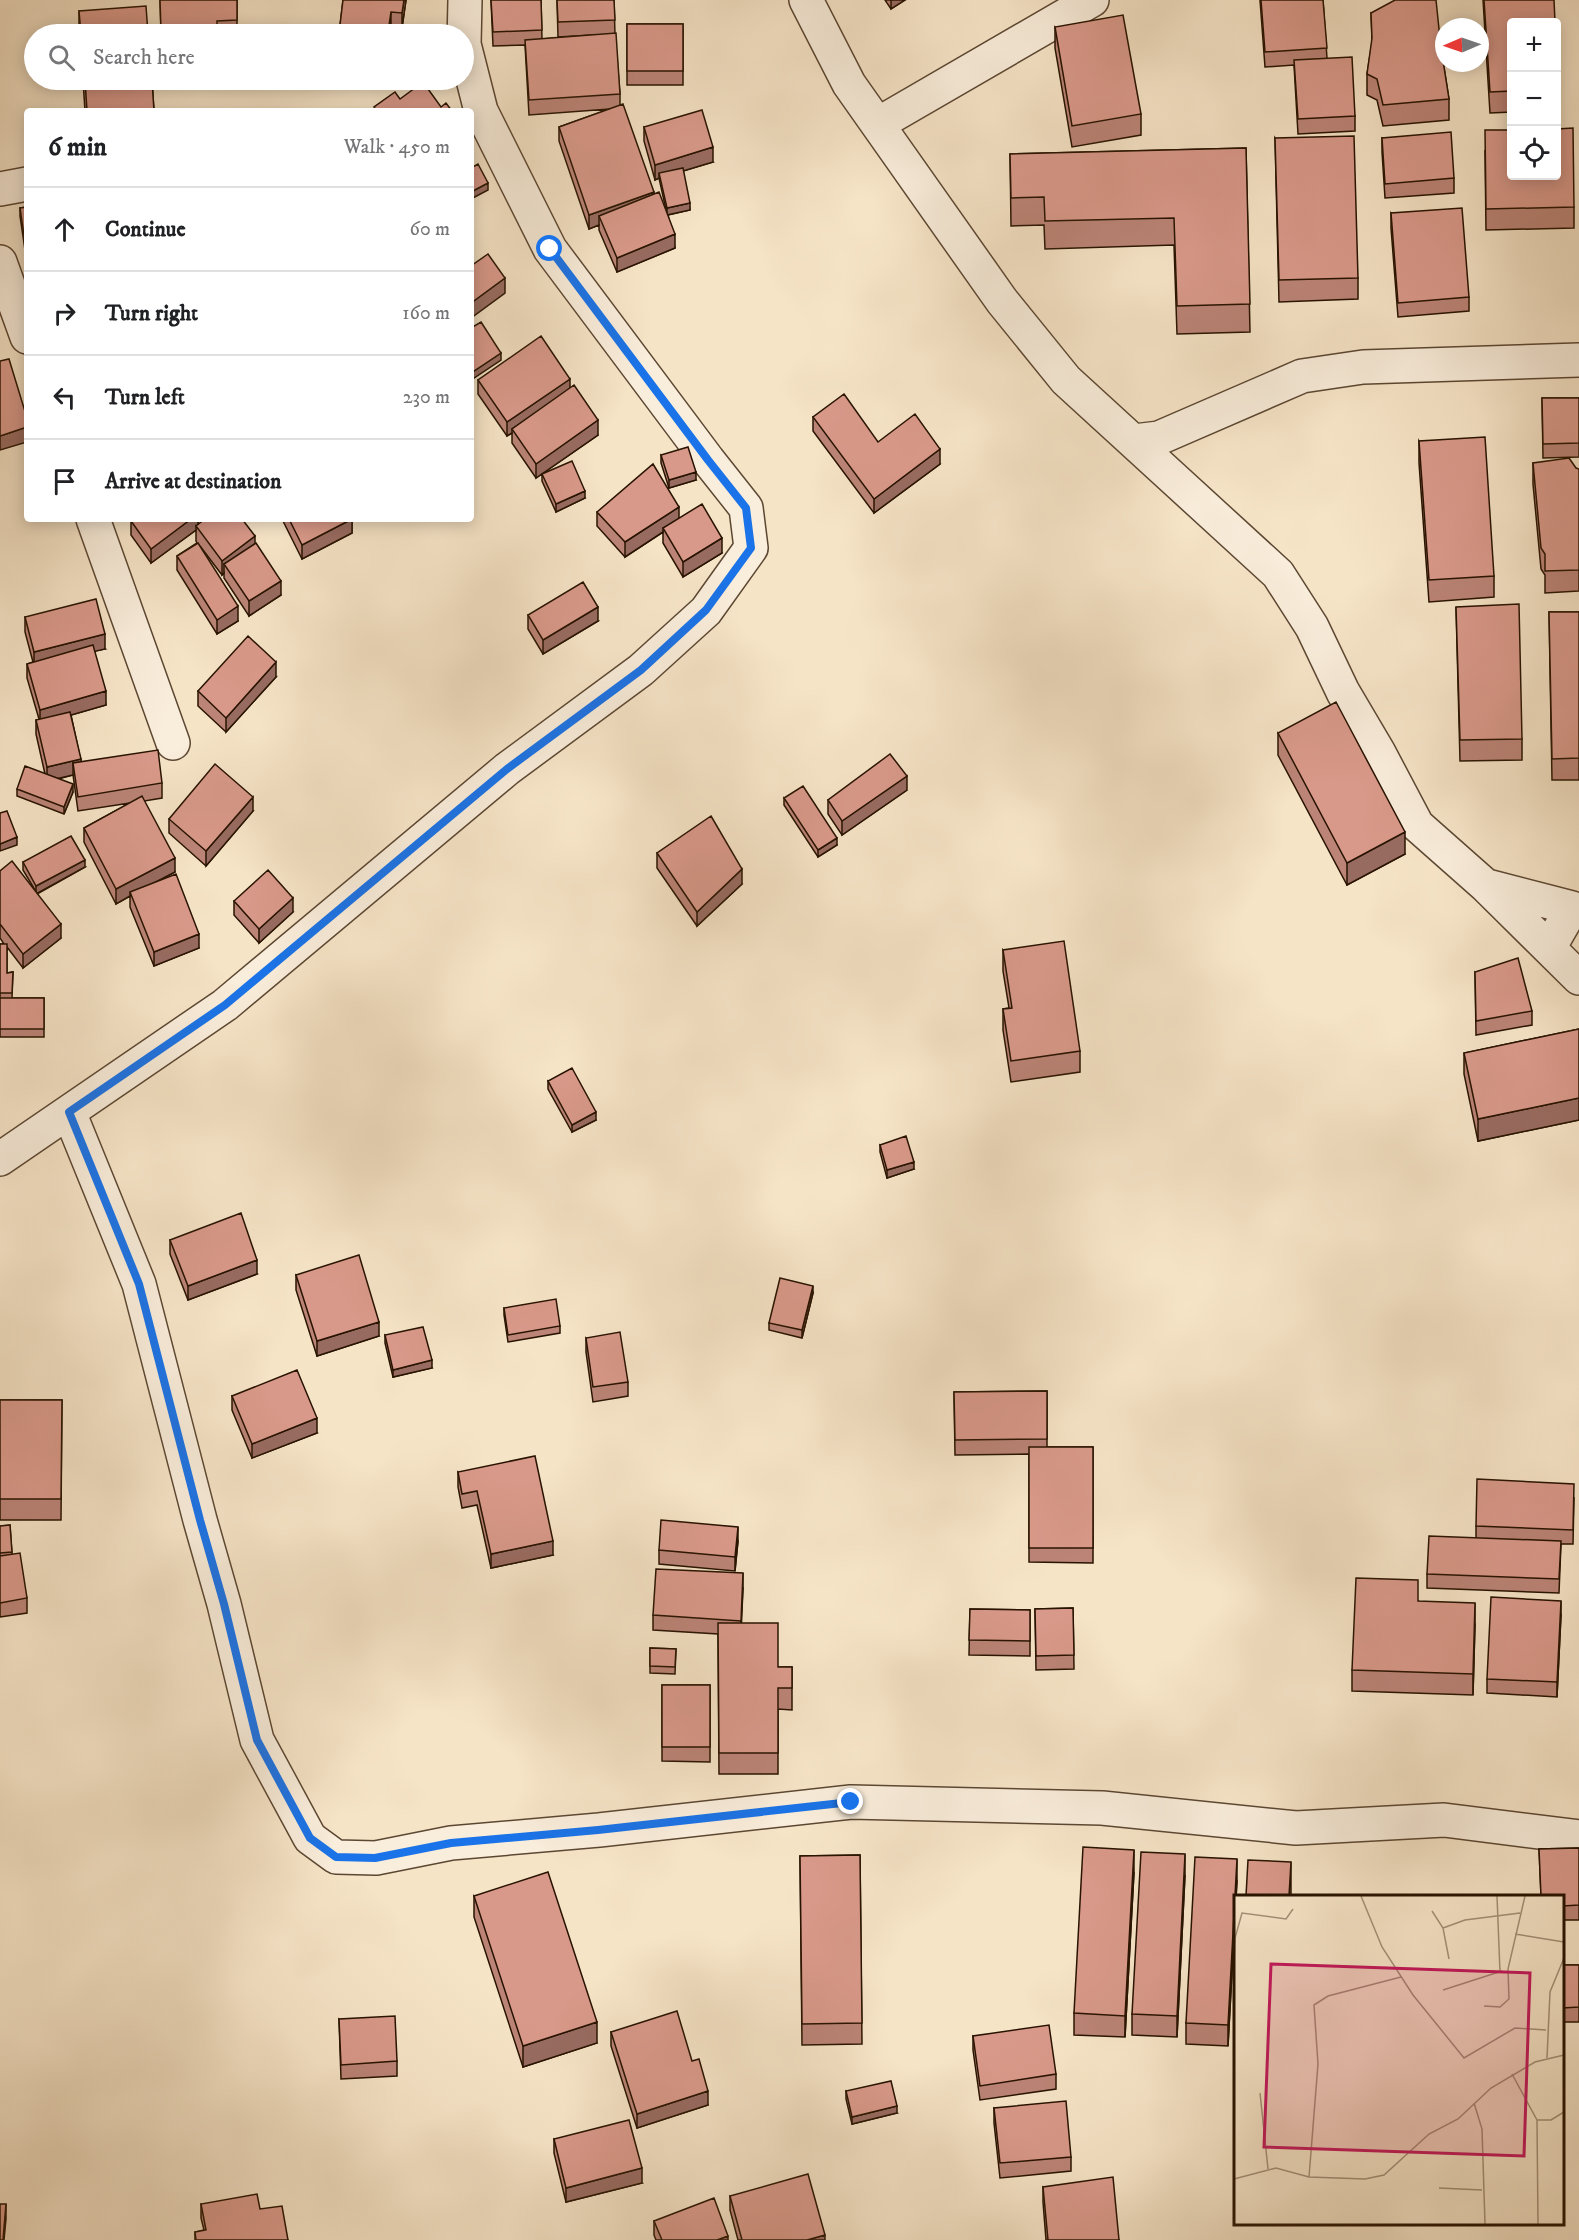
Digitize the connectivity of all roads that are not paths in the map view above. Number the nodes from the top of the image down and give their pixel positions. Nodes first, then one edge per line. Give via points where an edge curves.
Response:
1 (465, 0) edge
2 (806, 0) edge
3 (1092, 0) edge
4 (464, 24) edge
5 (474, 83) edge
6 (878, 124) junction
7 (24, 185) edge
8 (0, 189) edge
9 (0, 262) edge
10 (24, 328) edge
11 (1579, 360) edge
12 (1134, 441) junction
13 (94, 522) edge
14 (172, 743) dead end
15 (1486, 886) junction
16 (1549, 948) junction
17 (1579, 978) edge
18 (69, 1112) junction
19 (0, 1159) edge
20 (1579, 1837) edge

1 - 4 street
2 - 6 street via 849,84
3 - 6 street
5 - 18 street via 481,111 550,249 746,508 751,548 706,610 641,670 507,769 225,1005
6 - 12 street via 1002,301 1066,380
7 - 8 street
9 - 10 street
11 - 12 street via 1363,367 1302,376 1159,438
12 - 15 street via 1278,574 1312,627 1342,692 1417,825
13 - 14 street
15 - 16 street
15 - 16 street via 1572,908
16 - 17 street
18 - 19 street
18 - 20 street via 139,1284 257,1740 310,1838 336,1857 375,1858 451,1843 851,1802 1102,1808 1296,1828 1444,1820

